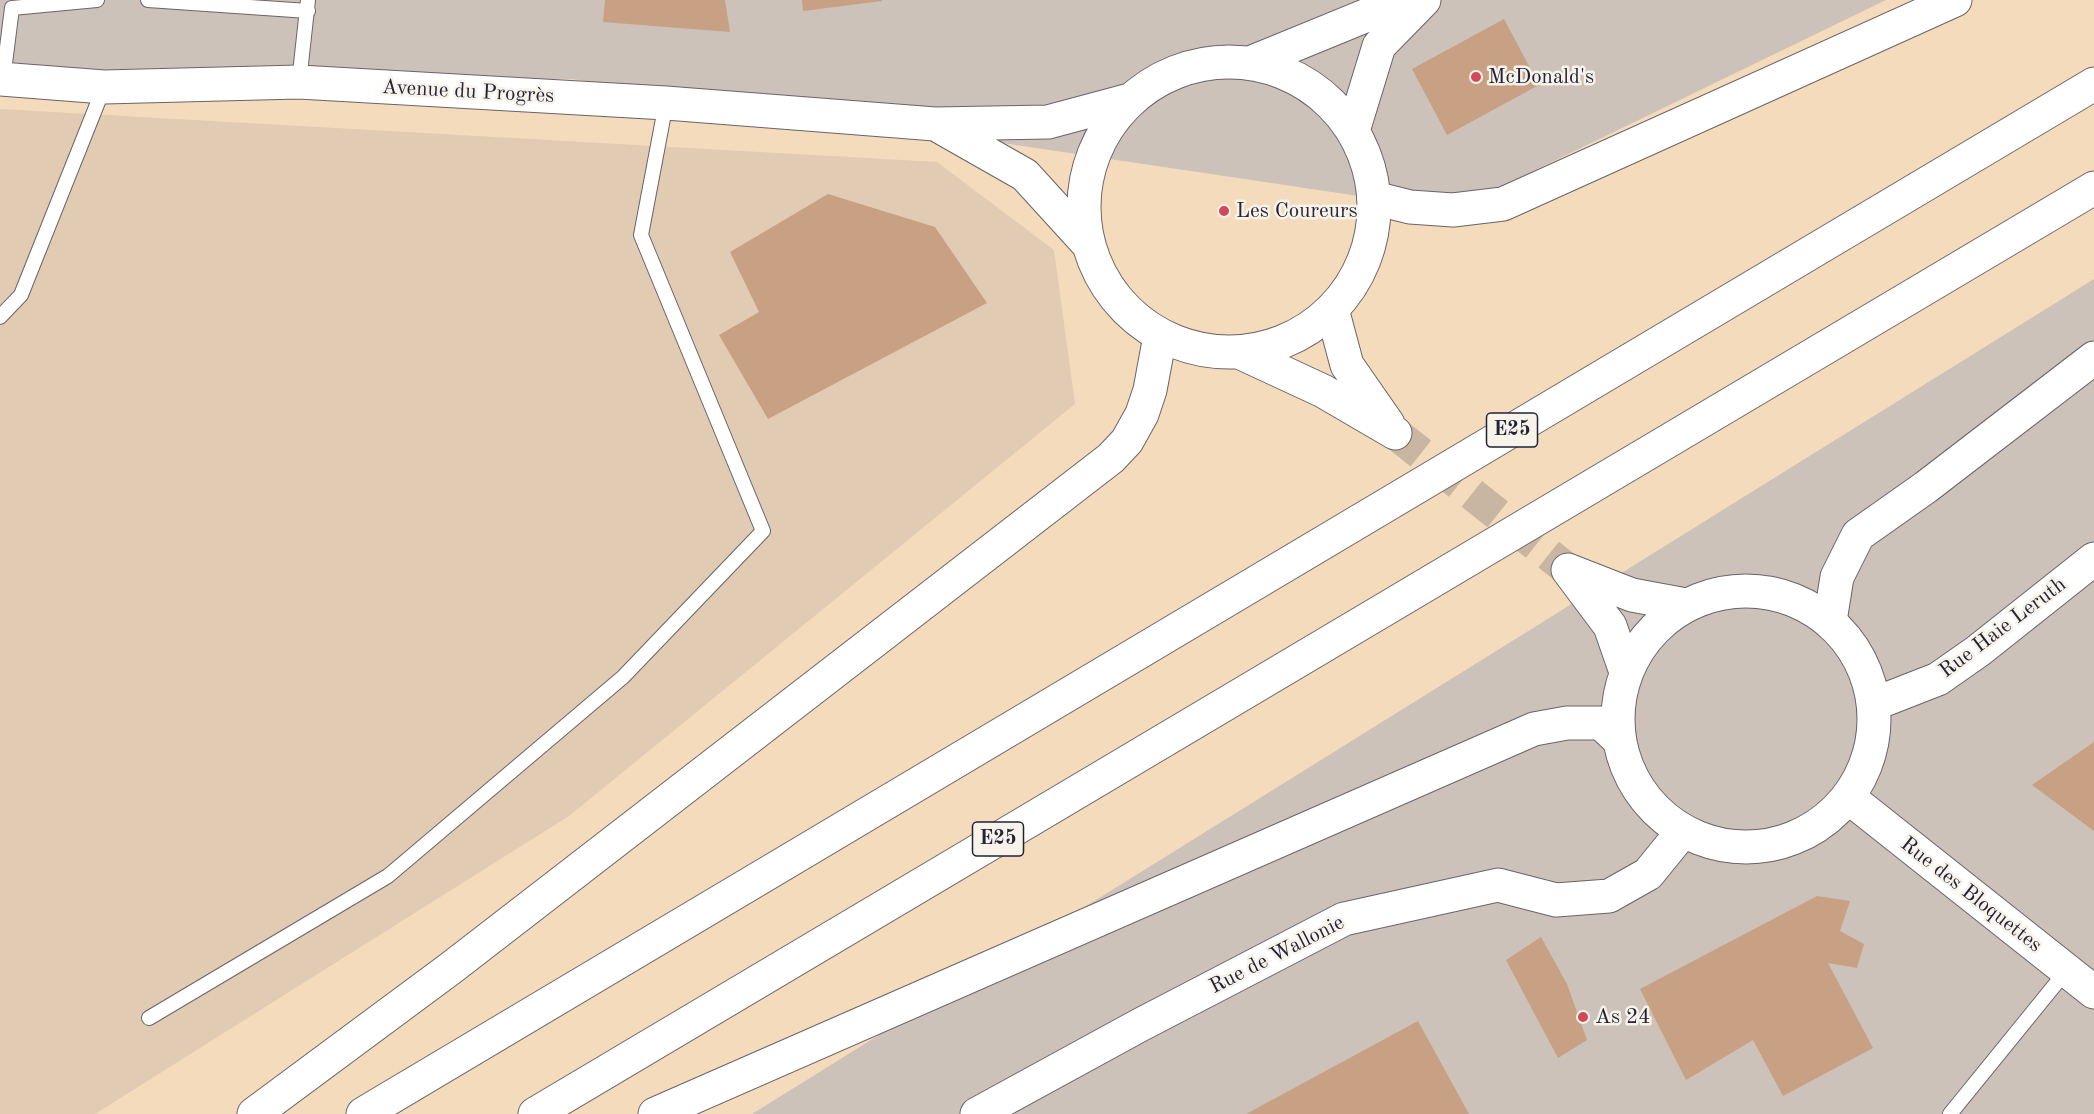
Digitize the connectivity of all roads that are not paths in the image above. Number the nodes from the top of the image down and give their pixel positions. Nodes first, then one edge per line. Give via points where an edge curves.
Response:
1 (97, 0) edge
2 (148, 0) edge
3 (1404, 0) edge
4 (1424, 0) edge
5 (1955, 0) edge
6 (308, 6) edge
7 (1251, 63) junction
8 (2, 79) edge
9 (299, 82) junction
10 (2094, 84) edge
11 (104, 87) junction
12 (1130, 100) junction
13 (666, 103) junction
14 (935, 124) junction
15 (1353, 131) junction
16 (2094, 188) edge
17 (1374, 198) junction
18 (1087, 243) junction
19 (1332, 309) junction
20 (0, 317) edge
21 (1161, 336) junction
22 (1239, 352) junction
23 (2094, 358) edge
24 (2094, 559) edge
25 (1686, 605) junction
26 (1830, 621) junction
27 (1626, 672) junction
28 (1874, 704) junction
29 (1619, 740) junction
30 (1848, 797) junction
31 (1683, 831) junction
32 (2067, 970) junction
33 (2094, 992) edge
34 (149, 1018) dead end
35 (254, 1114) edge
36 (363, 1114) edge
37 (535, 1114) edge
38 (655, 1114) edge
39 (977, 1114) edge
40 (1950, 1114) edge

1 - 8 lane via 12,8
2 - 6 lane
3 - 7 main road
4 - 15 main road via 1379,46
5 - 17 main road via 1503,204 1452,210 1410,207
6 - 9 lane
7 - 12 main road via 1207,63 1186,69 1166,76
7 - 15 main road via 1291,75 1326,98
8 - 11 main road, Avenue du Progrès
9 - 11 main road, Avenue du Progrès
9 - 13 main road, Avenue du Progrès
10 - 36 main road, E25
11 - 20 lane via 21,296
12 - 14 main road, Avenue du Progrès via 1048,122
12 - 18 main road via 1098,141 1084,191
13 - 14 main road, Avenue du Progrès
13 - 34 lane via 641,235 763,531 622,677 388,876
14 - 18 main road, Avenue du Progrès via 1025,175
15 - 17 main road via 1368,163
16 - 37 main road, E25
17 - 19 main road via 1371,239 1356,277
18 - 21 main road via 1102,280 1128,312
19 - 22 main road via 1289,339
19 - 22 main road via 1347,365 1395,433 1323,391
21 - 22 main road via 1198,350
21 - 35 main road via 1142,414 1127,441 1111,458 451,968
23 - 26 main road via 1858,535 1837,577
24 - 28 main road, Rue Haie Leruth via 1938,679
25 - 26 main road via 1722,592 1761,591 1798,601
25 - 27 main road via 1661,623 1641,645
25 - 27 main road via 1632,595 1568,570 1610,626
26 - 28 main road via 1852,645 1867,673
27 - 29 main road via 1618,706
28 - 30 main road via 1874,737 1865,769
29 - 31 main road via 1631,776 1653,808
29 - 38 main road via 1601,723 1567,723 1534,729
30 - 31 main road via 1822,823 1790,840 1754,847 1718,844
30 - 32 main road, Rue des Bloquettes
31 - 39 main road, Rue de Wallonie via 1648,874 1609,896 1556,900 1498,885 1344,919
32 - 33 main road, Rue des Bloquettes
32 - 40 lane

